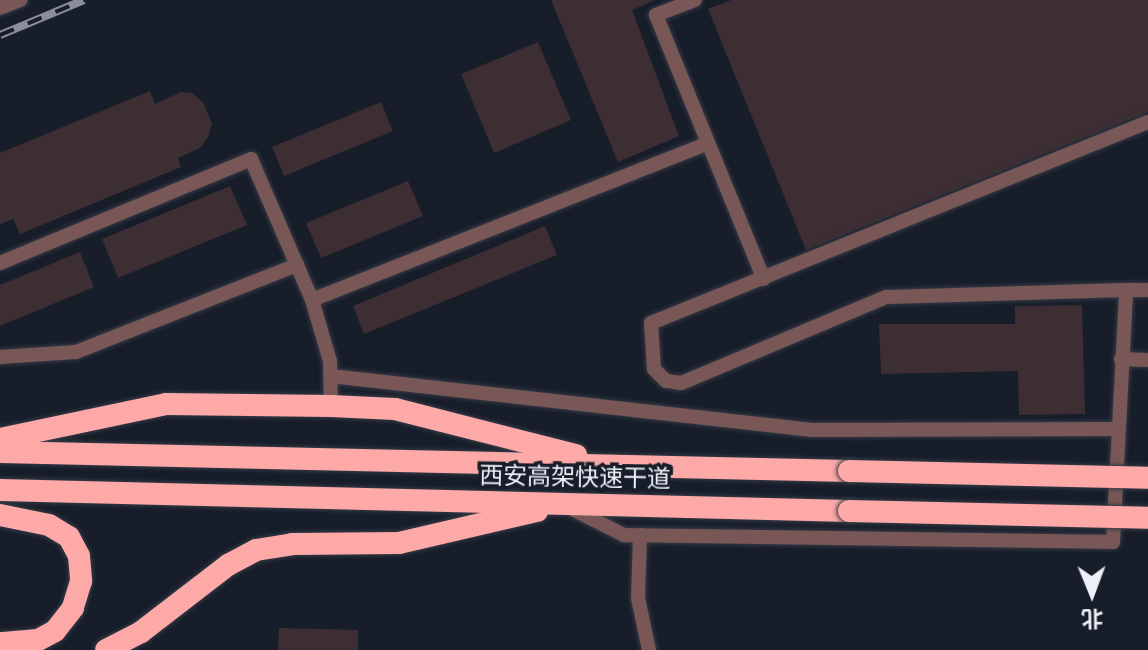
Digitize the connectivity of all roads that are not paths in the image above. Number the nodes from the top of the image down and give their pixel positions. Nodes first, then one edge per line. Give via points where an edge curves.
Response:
1 (20, 0) edge
2 (695, 0) edge
3 (0, 8) edge
4 (1148, 122) edge
5 (707, 144) junction
6 (0, 263) edge
7 (297, 265) junction
8 (764, 279) junction
9 (1126, 290) junction
10 (1148, 290) edge
11 (312, 300) junction
12 (0, 357) edge
13 (1121, 359) junction
14 (1148, 360) edge
15 (331, 376) junction
16 (331, 406) junction
17 (1117, 429) junction
18 (0, 439) edge
19 (0, 452) edge
20 (632, 466) junction
21 (1148, 478) edge
22 (0, 490) edge
23 (563, 504) junction
24 (10, 516) edge
25 (1148, 518) edge
26 (640, 535) junction
27 (0, 643) edge
28 (106, 650) edge
29 (649, 650) edge

1 - 3 street
2 - 5 street via 656,15
4 - 8 street
5 - 8 street
5 - 11 street
6 - 7 street via 251,159
7 - 11 street
7 - 12 street via 76,352
8 - 9 street via 651,323 654,369 666,381 681,383 886,297
9 - 10 street
9 - 13 street
11 - 15 street
13 - 14 street
13 - 17 street
15 - 16 street
15 - 17 street via 812,430
16 - 18 highway via 166,404
16 - 20 highway via 395,409
17 - 26 street via 1113,542
19 - 20 highway, 西安高架快速干道
20 - 21 highway, 西安高架快速干道, bridge
22 - 23 highway, 西安高架快速干道
23 - 25 highway, 西安高架快速干道, bridge
23 - 26 street via 624,535
23 - 28 highway via 399,543 292,544 256,550 228,565 141,632
24 - 27 highway via 49,525 69,537 79,556 81,581 73,608 55,631 38,640
26 - 29 street via 638,598

